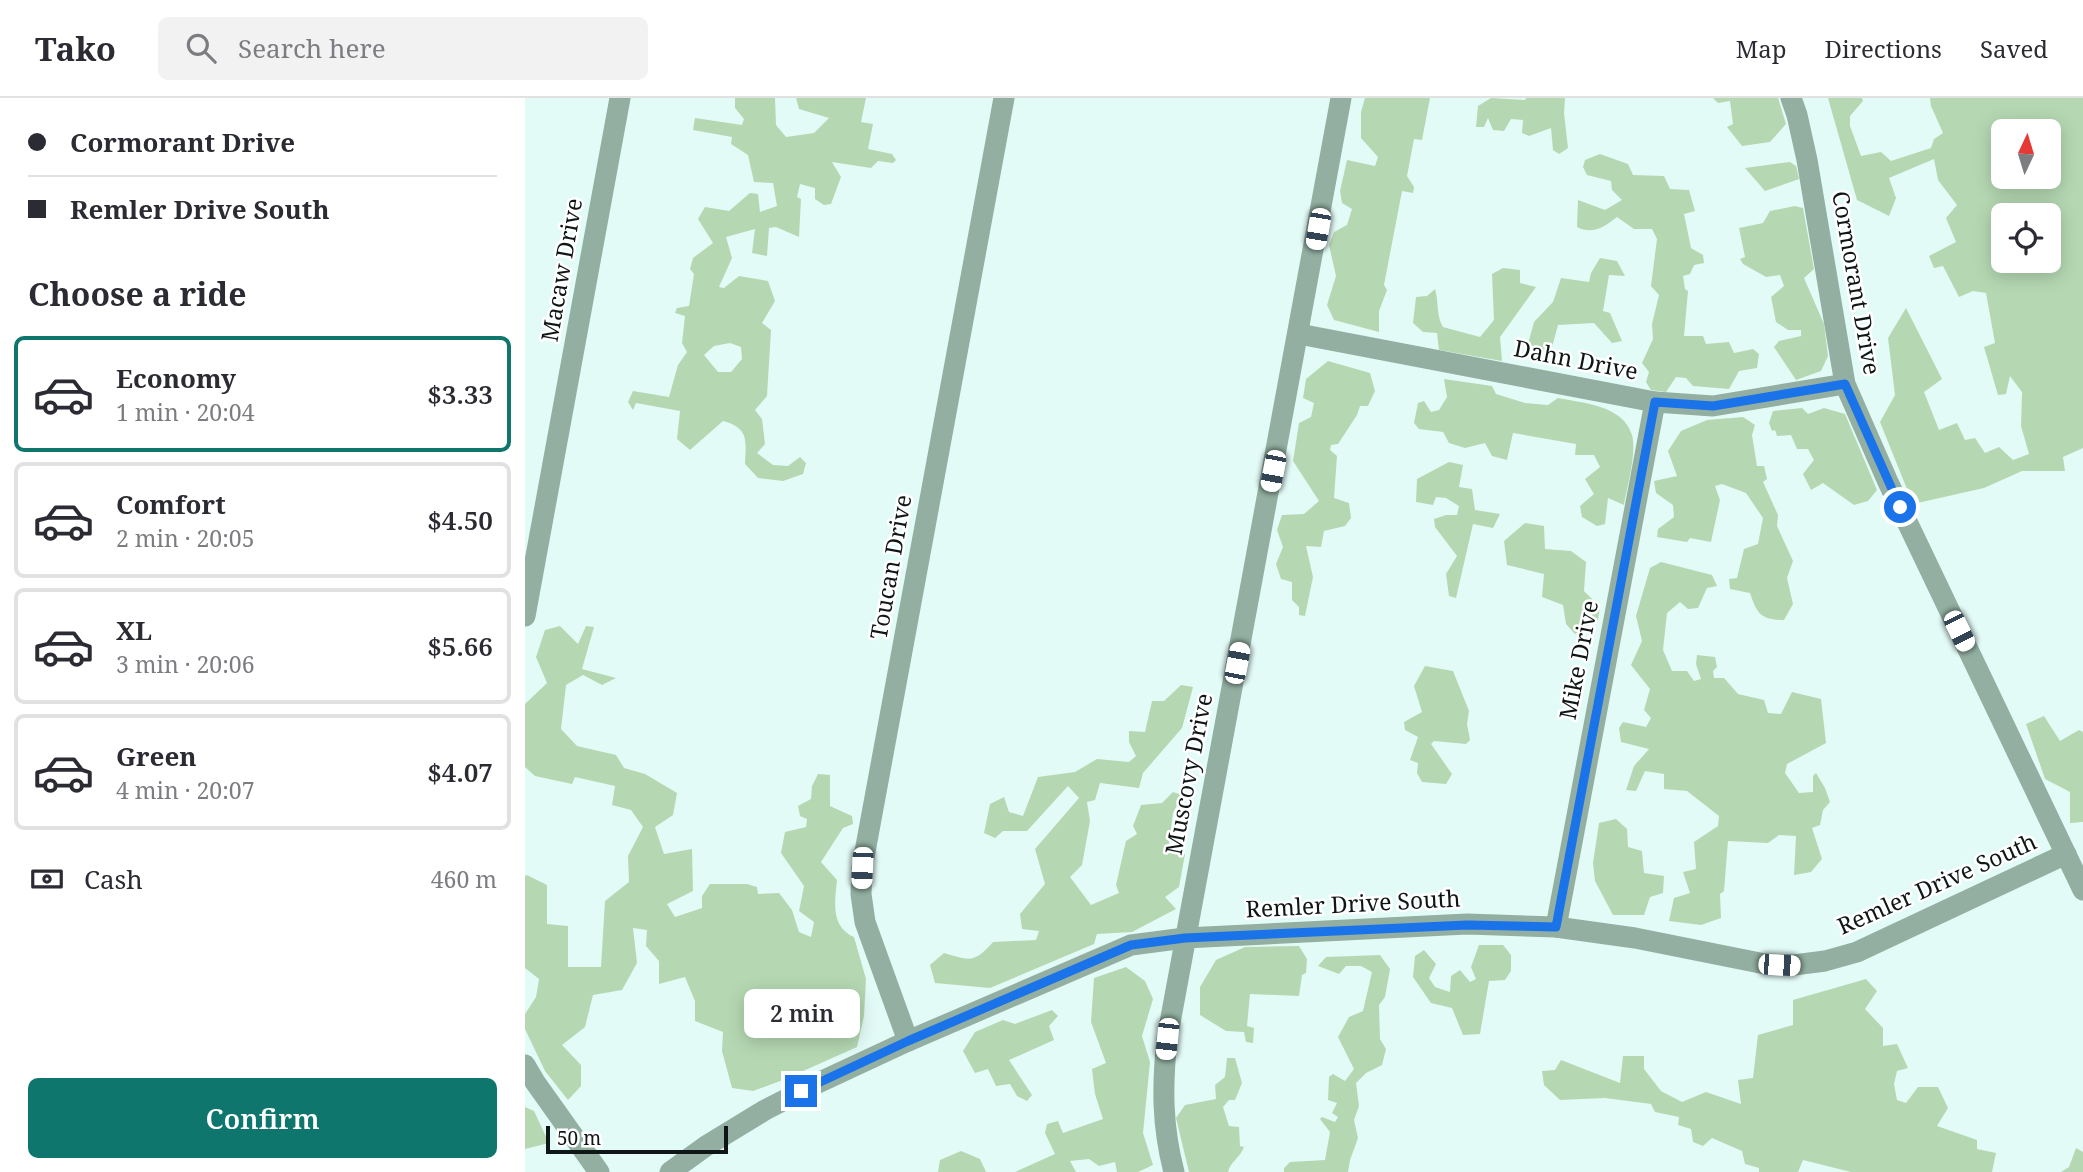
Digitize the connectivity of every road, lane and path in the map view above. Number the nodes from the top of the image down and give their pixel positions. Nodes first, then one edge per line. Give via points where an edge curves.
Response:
1 (620, 98) edge
2 (1004, 98) edge
3 (1341, 98) edge
4 (1790, 98) edge
5 (1299, 334) junction
6 (1845, 384) junction
7 (1655, 402) junction
8 (525, 616) edge
9 (2066, 854) junction
10 (2083, 890) edge
11 (1556, 927) junction
12 (1185, 938) junction
13 (908, 1041) junction
14 (525, 1065) edge
15 (599, 1172) edge
16 (670, 1172) edge
17 (1174, 1172) edge

1 - 8 street, Macaw Drive
2 - 13 street, Toucan Drive via 862,868 865,922
3 - 5 street, Muscovy Drive
4 - 6 street, Cormorant Drive via 1807,160
5 - 7 street, Dahn Drive
5 - 12 street, Muscovy Drive
6 - 7 street, Dahn Drive via 1713,406
6 - 9 street, Cormorant Drive
7 - 11 street, Mike Drive
9 - 10 street, Cormorant Drive
9 - 11 street, Remler Drive South via 1857,952 1825,961 1765,964
11 - 12 street, Remler Drive South via 1467,925
12 - 13 street, Remler Drive South via 1131,945
12 - 17 street, Muscovy Drive via 1164,1073 1166,1136
13 - 16 street, Remler Drive South via 765,1110
14 - 15 street

